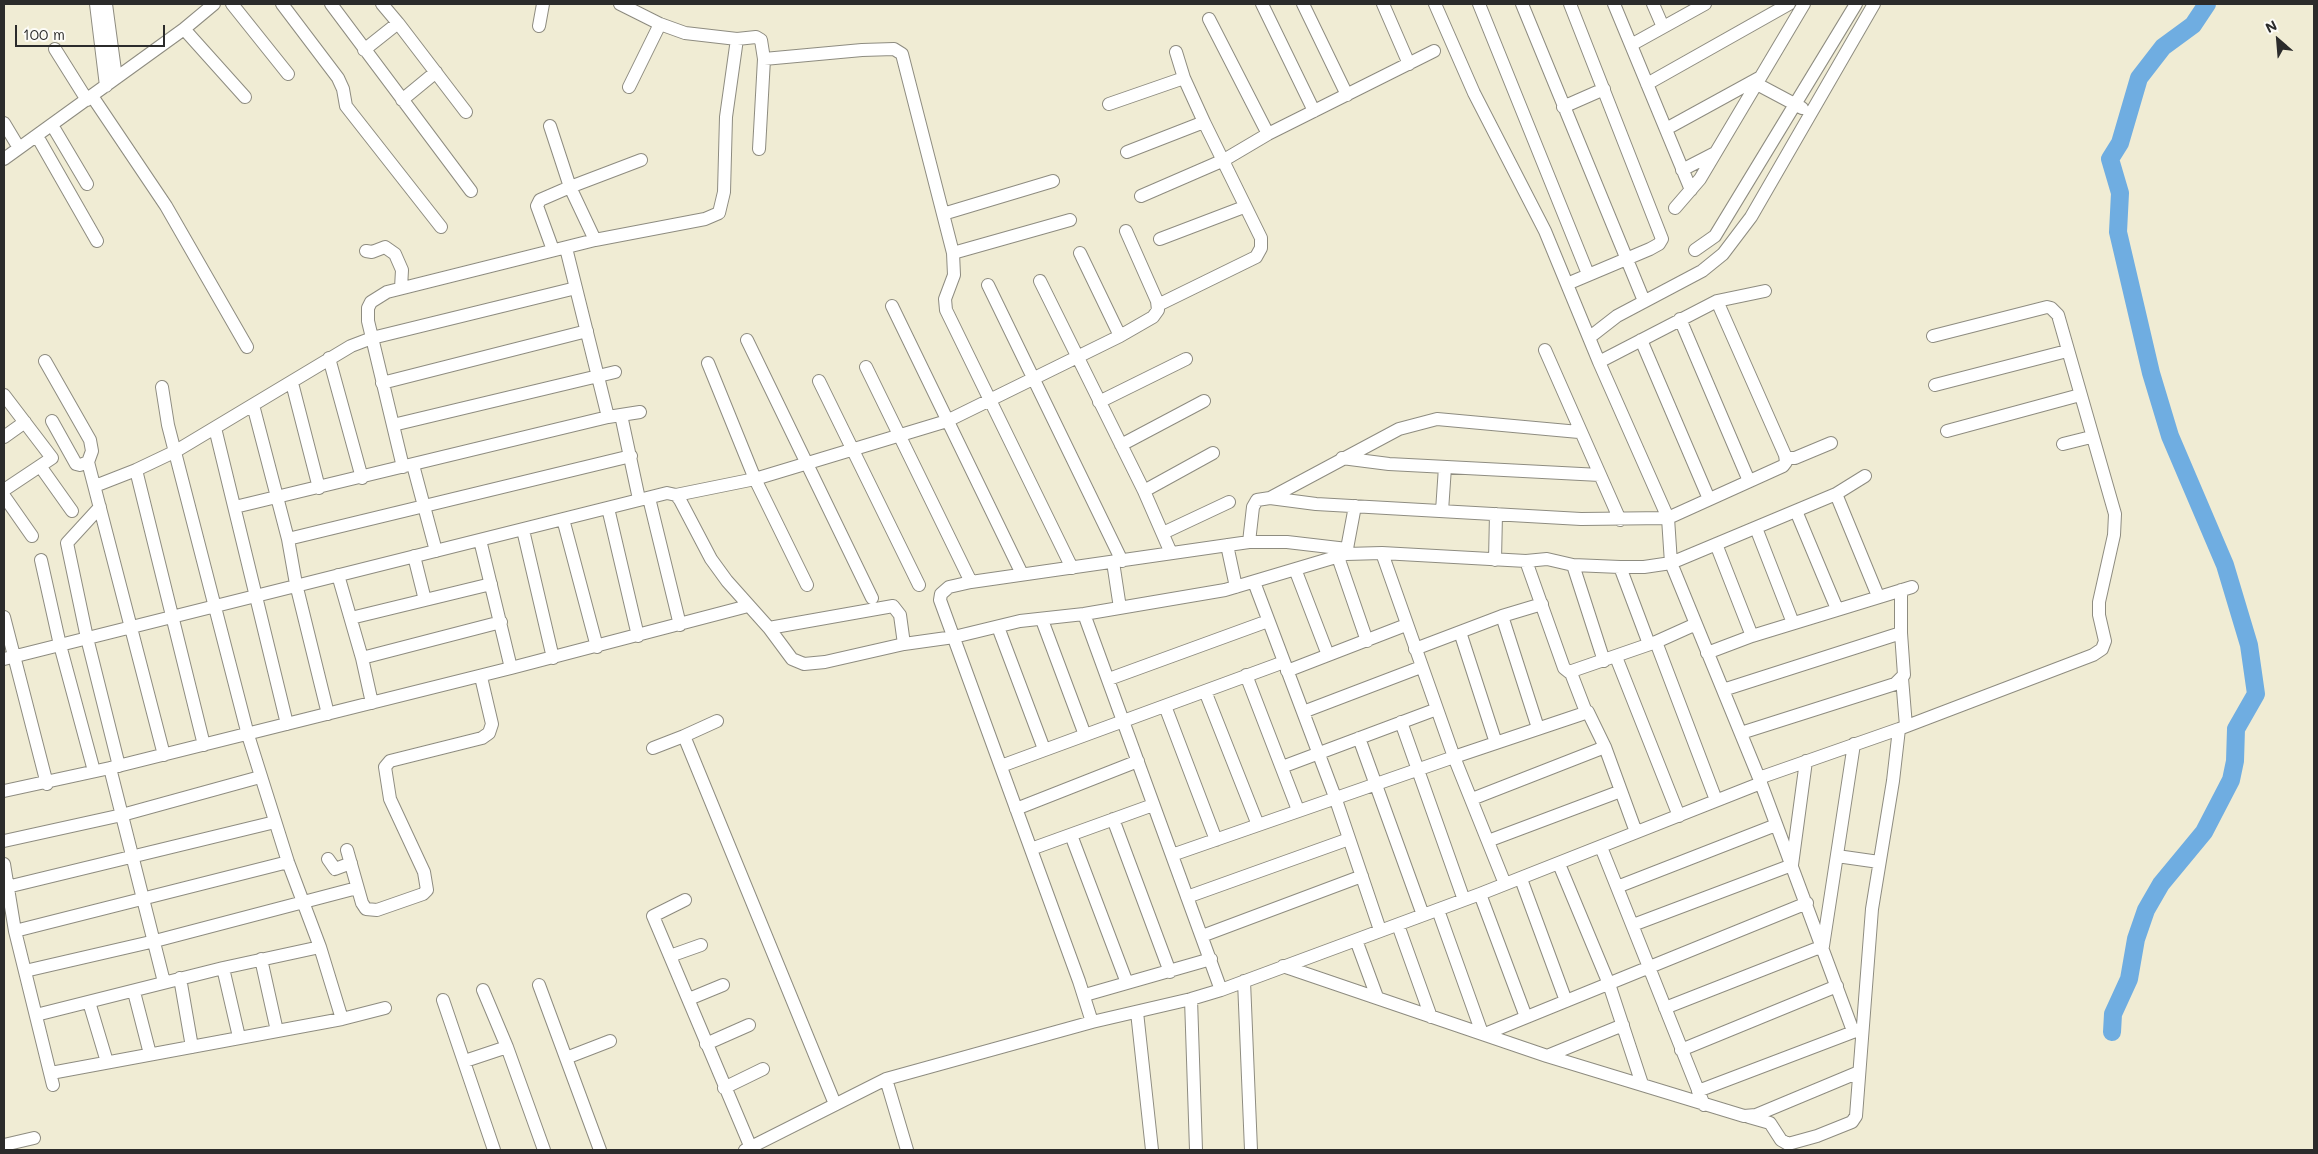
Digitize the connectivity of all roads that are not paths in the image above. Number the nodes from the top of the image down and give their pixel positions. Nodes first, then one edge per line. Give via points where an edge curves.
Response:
1 (96, 4) edge
2 (106, 4) edge
3 (232, 4) edge
4 (282, 4) edge
5 (331, 4) edge
6 (382, 4) edge
7 (543, 4) edge
8 (620, 4) edge
9 (1262, 4) edge
10 (1303, 4) edge
11 (1383, 4) edge
12 (1435, 4) edge
13 (1478, 4) edge
14 (1522, 4) edge
15 (1570, 4) edge
16 (1614, 4) edge
17 (1653, 4) edge
18 (1705, 4) edge
19 (1790, 4) edge
20 (1804, 4) edge
21 (1856, 4) edge
22 (1874, 4) edge
23 (212, 5) edge
24 (1209, 19) dead end
25 (398, 23) junction
26 (660, 24) junction
27 (539, 26) dead end
28 (1663, 27) junction
29 (184, 29) junction
30 (737, 39) junction
31 (1631, 46) junction
32 (56, 49) dead end
33 (364, 50) junction
34 (1434, 51) dead end
35 (1176, 52) dead end
36 (764, 59) junction
37 (1409, 64) junction
38 (436, 72) junction
39 (288, 74) dead end
40 (1184, 78) junction
41 (1757, 81) junction
42 (111, 82) junction
43 (1647, 84) junction
44 (629, 88) dead end
45 (1604, 89) junction
46 (1347, 95) junction
47 (245, 97) dead end
48 (89, 98) junction
49 (402, 100) junction
50 (1109, 104) dead end
51 (1795, 104) junction
52 (1563, 107) junction
53 (1314, 111) junction
54 (466, 112) dead end
55 (1810, 113) junction
56 (1204, 122) junction
57 (4, 123) edge
58 (52, 125) junction
59 (550, 126) dead end
60 (1666, 129) junction
61 (1268, 134) junction
62 (38, 136) junction
63 (19, 148) junction
64 (759, 148) dead end
65 (1127, 152) dead end
66 (1715, 154) junction
67 (4, 159) edge
68 (641, 160) dead end
69 (1224, 160) junction
70 (1682, 170) junction
71 (1053, 181) dead end
72 (87, 184) dead end
73 (570, 187) junction
74 (1691, 190) junction
75 (471, 191) dead end
76 (1141, 196) dead end
77 (1244, 207) junction
78 (1675, 208) dead end
79 (943, 214) junction
80 (1070, 220) dead end
81 (441, 227) dead end
82 (1126, 231) dead end
83 (1160, 239) dead end
84 (595, 240) junction
85 (97, 241) dead end
86 (560, 249) junction
87 (1695, 250) dead end
88 (366, 251) dead end
89 (953, 253) junction
90 (1080, 253) dead end
91 (1627, 258) junction
92 (1588, 274) junction
93 (1040, 280) dead end
94 (1566, 284) junction
95 (988, 285) dead end
96 (401, 288) junction
97 (576, 288) junction
98 (1764, 292) dead end
99 (1644, 301) junction
100 (1717, 301) junction
101 (1158, 305) junction
102 (892, 306) dead end
103 (1680, 319) junction
104 (587, 331) junction
105 (1120, 336) junction
106 (1933, 336) dead end
107 (1590, 337) junction
108 (372, 338) junction
109 (747, 340) dead end
110 (1641, 340) junction
111 (247, 347) dead end
112 (1545, 350) dead end
113 (2067, 351) junction
114 (1076, 356) junction
115 (330, 358) junction
116 (1186, 359) dead end
117 (45, 361) dead end
118 (1599, 362) junction
119 (708, 363) dead end
120 (866, 367) dead end
121 (615, 372) dead end
122 (597, 375) junction
123 (1034, 378) junction
124 (819, 381) dead end
125 (292, 383) junction
126 (382, 383) junction
127 (1935, 386) dead end
128 (162, 387) dead end
129 (4, 395) edge
130 (2080, 395) junction
131 (991, 401) junction
132 (1204, 401) dead end
133 (1099, 402) junction
134 (253, 405) junction
135 (640, 412) dead end
136 (621, 416) junction
137 (608, 418) junction
138 (52, 420) dead end
139 (947, 421) junction
140 (24, 422) junction
141 (393, 425) junction
142 (215, 428) junction
143 (1947, 431) dead end
144 (1580, 432) junction
145 (900, 436) junction
146 (4, 437) edge
147 (2091, 437) junction
148 (1831, 443) dead end
149 (2063, 444) dead end
150 (1121, 445) junction
151 (176, 451) junction
152 (854, 451) junction
153 (1214, 453) dead end
154 (631, 456) junction
155 (1342, 458) junction
156 (1786, 458) junction
157 (88, 462) junction
158 (806, 462) junction
159 (40, 466) junction
160 (408, 466) junction
161 (1445, 467) junction
162 (136, 470) junction
163 (1600, 475) junction
164 (1866, 476) dead end
165 (362, 478) junction
166 (750, 479) junction
167 (1749, 481) junction
168 (96, 486) junction
169 (319, 488) junction
170 (4, 490) edge
171 (1144, 491) junction
172 (682, 493) junction
173 (1836, 494) junction
174 (4, 496) edge
175 (277, 498) junction
176 (1270, 498) junction
177 (644, 499) junction
178 (1709, 499) junction
179 (1229, 502) dead end
180 (1355, 506) junction
181 (100, 507) junction
182 (235, 507) junction
183 (425, 507) junction
184 (608, 508) junction
185 (72, 511) dead end
186 (1442, 511) junction
187 (1796, 511) junction
188 (1496, 514) junction
189 (1668, 518) junction
190 (563, 519) junction
191 (1620, 520) junction
192 (1756, 528) junction
193 (522, 530) junction
194 (1163, 532) junction
195 (32, 536) dead end
196 (288, 539) junction
197 (480, 540) junction
198 (1249, 542) junction
199 (1716, 544) junction
200 (1226, 545) junction
201 (436, 551) junction
202 (1171, 552) junction
203 (1344, 553) junction
204 (1382, 553) junction
205 (414, 556) junction
206 (41, 560) dead end
207 (1495, 560) junction
208 (1526, 561) junction
209 (1118, 562) junction
210 (1671, 563) junction
211 (1573, 564) junction
212 (1620, 567) junction
213 (1072, 568) junction
214 (1294, 569) junction
215 (1022, 574) junction
216 (338, 575) junction
217 (971, 582) junction
218 (1254, 582) junction
219 (296, 584) junction
220 (491, 584) junction
221 (807, 585) dead end
222 (918, 585) dead end
223 (1236, 587) junction
224 (254, 595) junction
225 (1878, 596) junction
226 (872, 598) dead end
227 (425, 600) junction
228 (1542, 604) junction
229 (213, 606) junction
230 (748, 606) junction
231 (1120, 608) junction
232 (1837, 609) junction
233 (1084, 614) junction
234 (1502, 616) junction
235 (4, 617) edge
236 (172, 617) junction
237 (351, 618) junction
238 (1042, 620) junction
239 (1268, 621) junction
240 (501, 622) junction
241 (1793, 623) junction
242 (1696, 624) junction
243 (680, 625) junction
244 (1406, 625) junction
245 (998, 627) junction
246 (769, 628) junction
247 (130, 629) junction
248 (1460, 632) junction
249 (1901, 633) junction
250 (638, 636) junction
251 (1752, 636) junction
252 (954, 637) junction
253 (87, 638) junction
254 (1367, 641) junction
255 (1653, 643) junction
256 (904, 644) junction
257 (60, 645) junction
258 (597, 647) junction
259 (1415, 648) junction
260 (1707, 653) junction
261 (1328, 655) junction
262 (9, 658) edge
263 (362, 658) junction
264 (553, 658) junction
265 (1610, 659) junction
266 (1286, 667) junction
267 (1422, 667) junction
268 (510, 668) junction
269 (1571, 673) junction
270 (1246, 675) junction
271 (481, 677) junction
272 (1902, 678) junction
273 (1109, 679) junction
274 (1723, 690) junction
275 (1205, 691) junction
276 (372, 703) junction
277 (1165, 706) junction
278 (1436, 709) junction
279 (1303, 712) junction
280 (1586, 712) junction
281 (328, 714) junction
282 (717, 721) dead end
283 (1123, 721) junction
284 (1401, 722) junction
285 (287, 724) junction
286 (1903, 727) junction
287 (1538, 728) junction
288 (1741, 733) junction
289 (248, 735) junction
290 (1084, 735) junction
291 (684, 736) junction
292 (1359, 738) junction
293 (1496, 743) junction
294 (1854, 744) junction
295 (204, 745) junction
296 (1605, 747) junction
297 (653, 748) dead end
298 (1044, 749) junction
299 (1319, 754) junction
300 (164, 755) junction
301 (1454, 757) junction
302 (1138, 761) junction
303 (1806, 761) junction
304 (1001, 766) junction
305 (115, 767) junction
306 (1282, 767) junction
307 (1419, 768) junction
308 (94, 772) junction
309 (260, 776) junction
310 (1760, 780) junction
311 (1376, 783) junction
312 (47, 784) junction
313 (4, 791) edge
314 (1621, 791) junction
315 (1335, 797) junction
316 (1472, 799) junction
317 (1716, 800) junction
318 (1153, 804) junction
319 (1016, 809) junction
320 (1298, 810) junction
321 (122, 815) junction
322 (1679, 816) junction
323 (1113, 819) junction
324 (275, 822) junction
325 (1258, 825) junction
326 (1776, 825) junction
327 (1636, 832) junction
328 (1071, 835) junction
329 (1349, 839) junction
330 (1216, 840) junction
331 (4, 841) edge
332 (1488, 841) junction
333 (1601, 847) junction
334 (1031, 849) junction
335 (346, 850) dead end
336 (132, 856) junction
337 (1172, 856) junction
338 (1836, 856) junction
339 (328, 859) dead end
340 (288, 862) junction
341 (1879, 862) junction
342 (351, 863) junction
343 (4, 864) edge
344 (1559, 864) junction
345 (1792, 865) junction
346 (1362, 876) junction
347 (1520, 878) junction
348 (1505, 884) junction
349 (7, 887) junction
350 (1617, 887) junction
351 (357, 888) junction
352 (1480, 894) junction
353 (144, 897) junction
354 (1187, 897) junction
355 (684, 900) dead end
356 (1464, 900) junction
357 (1807, 903) junction
358 (303, 904) junction
359 (1438, 910) junction
360 (1423, 915) junction
361 (1398, 925) junction
362 (1633, 925) junction
363 (1380, 930) junction
364 (15, 931) junction
365 (1202, 936) junction
366 (1356, 940) junction
367 (155, 941) junction
368 (701, 945) dead end
369 (1823, 946) junction
370 (320, 947) junction
371 (670, 956) junction
372 (261, 959) junction
373 (1211, 959) junction
374 (1283, 966) junction
375 (223, 968) junction
376 (1649, 968) junction
377 (25, 971) junction
378 (1170, 972) junction
379 (180, 978) junction
380 (164, 982) junction
381 (1244, 982) junction
382 (1127, 983) junction
383 (1609, 984) junction
384 (539, 985) dead end
385 (723, 985) dead end
386 (1837, 986) junction
387 (484, 990) dead end
388 (1221, 990) junction
389 (134, 992) junction
390 (1085, 995) junction
391 (1377, 997) junction
392 (1191, 999) junction
393 (443, 1000) dead end
394 (689, 1000) junction
395 (1566, 1001) junction
396 (89, 1002) junction
397 (385, 1008) dead end
398 (1665, 1008) junction
399 (1137, 1012) junction
400 (36, 1015) junction
401 (1431, 1017) junction
402 (1526, 1017) junction
403 (342, 1019) junction
404 (1092, 1022) junction
405 (749, 1025) dead end
406 (1623, 1025) junction
407 (1858, 1030) junction
408 (277, 1031) junction
409 (1484, 1033) junction
410 (239, 1037) junction
411 (610, 1041) dead end
412 (706, 1044) junction
413 (192, 1047) junction
414 (507, 1047) junction
415 (1681, 1050) junction
416 (150, 1054) junction
417 (1547, 1056) junction
418 (566, 1058) junction
419 (465, 1061) junction
420 (107, 1062) junction
421 (763, 1068) dead end
422 (1859, 1072) junction
423 (886, 1079) junction
424 (1642, 1084) junction
425 (724, 1088) junction
426 (1698, 1091) junction
427 (835, 1104) junction
428 (1704, 1105) junction
429 (1749, 1116) junction
430 (34, 1138) dead end
431 (4, 1145) edge
432 (748, 1149) edge
433 (494, 1150) edge
434 (544, 1150) edge
435 (600, 1150) edge
436 (907, 1150) edge
437 (1152, 1150) edge
438 (1196, 1150) edge
439 (1251, 1150) edge

1 - 42 street
2 - 42 street
3 - 39 street
4 - 81 street via 338,78 346,106
5 - 33 street
6 - 25 street
7 - 27 street
8 - 26 street
9 - 53 street
10 - 46 street
11 - 37 street
12 - 94 street via 1474,93 1545,231
13 - 92 street
14 - 52 street
15 - 45 street
16 - 31 street
17 - 28 street
18 - 28 street
19 - 43 street
20 - 41 street
21 - 51 street
22 - 55 street
23 - 29 street
24 - 61 street
25 - 33 street
25 - 38 street
26 - 30 street via 693,34
26 - 44 street
28 - 31 street
29 - 42 street
29 - 47 street
30 - 36 street via 756,37 761,40
30 - 84 street via 726,117 724,192 718,213 705,219
31 - 43 street
32 - 48 street
33 - 49 street
34 - 37 street
35 - 40 street
36 - 64 street
36 - 79 street via 862,50 894,49 901,52
37 - 46 street
38 - 49 street
38 - 54 street
40 - 50 street
40 - 56 street
41 - 51 street
41 - 60 street
41 - 66 street
42 - 48 street
43 - 60 street
45 - 52 street
45 - 91 street via 1662,236 1659,244
46 - 53 street
48 - 58 street
48 - 111 street via 166,206
49 - 75 street
51 - 55 street
51 - 87 street via 1715,236
52 - 91 street
53 - 61 street
55 - 99 street via 1751,217 1723,254 1702,271
56 - 65 street
56 - 69 street
57 - 63 street
58 - 62 street
58 - 72 street
59 - 73 street
60 - 70 street
61 - 69 street
62 - 63 street
62 - 85 street
63 - 67 street
66 - 70 street
66 - 74 street
68 - 73 street
69 - 76 street
69 - 77 street
70 - 74 street
71 - 79 street
73 - 84 street
73 - 86 street via 540,200 537,206
74 - 78 street
77 - 83 street
77 - 101 street via 1261,238 1261,248 1256,257
79 - 89 street
80 - 89 street
82 - 101 street
84 - 86 street
86 - 96 street
86 - 97 street
88 - 96 street via 385,247 395,254 402,270
89 - 131 street via 954,275 945,299 946,310
90 - 105 street
91 - 92 street
91 - 99 street
92 - 94 street
93 - 114 street
94 - 107 street
95 - 123 street
96 - 108 street via 387,292 369,305
97 - 104 street
97 - 108 street
98 - 100 street
99 - 107 street
100 - 103 street
100 - 156 street
101 - 105 street via 1153,317
102 - 139 street
103 - 110 street
103 - 167 street
104 - 122 street
104 - 126 street
105 - 114 street
106 - 113 street via 2047,307 2058,315
107 - 118 street
108 - 115 street
108 - 126 street
109 - 158 street
110 - 118 street
110 - 178 street
112 - 144 street
113 - 127 street
113 - 130 street
114 - 123 street
114 - 133 street
115 - 125 street
115 - 165 street
116 - 133 street
117 - 157 street via 90,440 92,450
118 - 189 street
119 - 166 street
120 - 145 street
121 - 122 street
122 - 137 street
122 - 141 street
123 - 131 street
123 - 209 street
124 - 152 street
125 - 134 street
125 - 169 street
126 - 141 street
128 - 151 street
129 - 140 street
130 - 143 street
130 - 147 street
131 - 139 street
131 - 213 street
132 - 150 street
133 - 150 street
134 - 142 street
134 - 175 street
135 - 136 street
136 - 137 street
136 - 154 street
137 - 160 street
138 - 157 street via 76,464
139 - 145 street
139 - 215 street
140 - 146 street
140 - 159 street via 52,458
141 - 160 street
142 - 151 street
142 - 182 street
144 - 155 street via 1437,420 1399,429
144 - 163 street
145 - 152 street
145 - 217 street
147 - 149 street
147 - 286 street via 2116,520 2099,602 2105,641 2102,649
148 - 156 street via 1795,458
150 - 171 street
151 - 162 street
151 - 229 street
152 - 158 street
152 - 222 street
153 - 171 street
154 - 177 street
154 - 183 street
155 - 161 street
155 - 176 street
156 - 167 street via 1783,466
157 - 168 street
158 - 166 street
158 - 226 street
159 - 170 street
159 - 185 street
160 - 165 street
160 - 183 street
161 - 163 street
161 - 186 street
162 - 168 street
162 - 236 street
163 - 191 street
164 - 173 street
165 - 169 street
166 - 172 street
166 - 221 street
167 - 178 street
168 - 181 street
169 - 175 street
171 - 194 street
172 - 177 street
172 - 230 street via 711,559
173 - 187 street
173 - 225 street
174 - 195 street
175 - 182 street
175 - 196 street
176 - 180 street
176 - 198 street via 1260,499 1254,504
177 - 184 street
177 - 243 street
178 - 189 street
179 - 194 street
180 - 186 street
180 - 203 street
181 - 247 street
181 - 253 street via 67,543
182 - 224 street
183 - 196 street
183 - 201 street
184 - 190 street
184 - 250 street
186 - 188 street
187 - 192 street
187 - 232 street
188 - 191 street
188 - 207 street
189 - 191 street
189 - 210 street
190 - 193 street
190 - 258 street
192 - 199 street
192 - 241 street
193 - 197 street
193 - 264 street
194 - 202 street
196 - 219 street
197 - 201 street
197 - 220 street
198 - 200 street
198 - 203 street via 1286,542
199 - 210 street
199 - 251 street
200 - 202 street
200 - 223 street
201 - 205 street
202 - 209 street
203 - 204 street
203 - 214 street
203 - 254 street
204 - 207 street
204 - 244 street
205 - 216 street
205 - 227 street
206 - 257 street
207 - 208 street
208 - 211 street via 1547,559
208 - 228 street
209 - 213 street
209 - 231 street
210 - 212 street
210 - 242 street
211 - 212 street
211 - 265 street
212 - 255 street
213 - 215 street
214 - 218 street
214 - 261 street
215 - 217 street
216 - 219 street
216 - 237 street
217 - 252 street via 949,587 940,597
218 - 223 street
218 - 239 street
219 - 224 street
219 - 281 street
220 - 227 street
220 - 240 street
223 - 231 street
224 - 229 street
224 - 285 street
225 - 232 street
225 - 249 street via 1906,588
227 - 237 street
228 - 234 street
228 - 269 street via 1564,668
229 - 236 street
229 - 289 street
230 - 243 street
230 - 246 street
231 - 233 street
232 - 241 street
233 - 238 street
233 - 273 street
234 - 248 street
234 - 287 street
235 - 262 street
236 - 247 street
236 - 295 street
237 - 263 street
238 - 245 street
238 - 290 street
239 - 266 street
239 - 273 street
240 - 263 street
240 - 268 street
241 - 251 street
242 - 255 street
242 - 260 street
243 - 250 street
244 - 254 street
244 - 259 street
245 - 252 street
245 - 298 street
246 - 256 street via 792,659 804,664
246 - 256 street via 893,606 900,615
247 - 253 street
247 - 300 street
248 - 259 street
248 - 293 street
249 - 272 street
249 - 274 street
250 - 258 street
251 - 260 street
252 - 256 street
252 - 304 street
253 - 257 street
253 - 305 street
254 - 261 street
255 - 265 street
255 - 317 street
257 - 262 street
257 - 308 street
258 - 264 street
259 - 267 street
260 - 274 street
261 - 266 street
262 - 312 street
263 - 276 street
264 - 268 street
265 - 269 street
265 - 322 street
266 - 270 street
266 - 279 street
267 - 278 street
267 - 279 street
268 - 271 street
269 - 280 street
270 - 275 street
270 - 306 street
271 - 276 street
271 - 351 street via 492,724 489,733 482,738 390,761 385,767 390,799 424,872 427,890 372,910 366,909
272 - 286 street
272 - 288 street via 1895,684
273 - 283 street
274 - 288 street
275 - 277 street
275 - 325 street
276 - 281 street
277 - 283 street
277 - 330 street
278 - 284 street
278 - 301 street
279 - 299 street
280 - 287 street
280 - 296 street via 1592,715
281 - 285 street
282 - 291 street
283 - 290 street
283 - 302 street
284 - 292 street
284 - 307 street
285 - 289 street
286 - 294 street
286 - 341 street
287 - 293 street
288 - 310 street
289 - 295 street
289 - 309 street
290 - 298 street
291 - 297 street
291 - 427 street
292 - 299 street
292 - 311 street
293 - 301 street
294 - 303 street
294 - 338 street
295 - 300 street
296 - 314 street
296 - 316 street
298 - 304 street
299 - 306 street
299 - 315 street
300 - 305 street
301 - 307 street
301 - 316 street
302 - 318 street
302 - 319 street
303 - 310 street
303 - 345 street
304 - 319 street
305 - 308 street
305 - 321 street
306 - 320 street
307 - 311 street
307 - 356 street
308 - 312 street
309 - 321 street
309 - 324 street
310 - 317 street
310 - 326 street
311 - 315 street
311 - 360 street
312 - 313 street
314 - 327 street
314 - 332 street
315 - 320 street
315 - 329 street
316 - 332 street
317 - 322 street
318 - 323 street
318 - 337 street
319 - 334 street
320 - 325 street
321 - 331 street
321 - 336 street
322 - 327 street
323 - 328 street
323 - 378 street
324 - 336 street
324 - 340 street
325 - 330 street
326 - 345 street
326 - 350 street
327 - 333 street
328 - 334 street
328 - 382 street
329 - 346 street
329 - 354 street
330 - 337 street
332 - 348 street
333 - 344 street
333 - 350 street
334 - 390 street
335 - 342 street
336 - 349 street
336 - 353 street
337 - 354 street
338 - 341 street
338 - 369 street
339 - 342 street via 335,869
340 - 353 street
340 - 358 street
341 - 407 street
342 - 351 street
343 - 349 street
344 - 347 street
344 - 383 street
345 - 357 street
345 - 362 street
346 - 363 street
346 - 365 street
347 - 348 street
347 - 395 street
348 - 352 street
349 - 364 street
350 - 362 street
351 - 358 street
352 - 356 street
352 - 402 street
353 - 364 street
353 - 367 street
354 - 365 street
355 - 371 street via 652,916
356 - 359 street
357 - 369 street
357 - 376 street
358 - 367 street
358 - 370 street
359 - 360 street
359 - 409 street
360 - 361 street
361 - 363 street
361 - 401 street
362 - 376 street
363 - 366 street
364 - 377 street
365 - 373 street
366 - 374 street
366 - 391 street
367 - 377 street
367 - 380 street
368 - 371 street
369 - 386 street
369 - 398 street
370 - 372 street
370 - 403 street
371 - 394 street
372 - 375 street
372 - 408 street
373 - 378 street
373 - 388 street
374 - 381 street
374 - 391 street
375 - 379 street
375 - 410 street
376 - 383 street
376 - 398 street
377 - 400 street
378 - 382 street
379 - 380 street
379 - 413 street
380 - 389 street
381 - 388 street
381 - 439 street
382 - 390 street
383 - 395 street
383 - 406 street
384 - 418 street
385 - 394 street
386 - 407 street
386 - 415 street
387 - 414 street
388 - 392 street
389 - 396 street
389 - 416 street
390 - 404 street
391 - 401 street
392 - 399 street
392 - 438 street
393 - 419 street
394 - 412 street
395 - 402 street
396 - 400 street
396 - 420 street
397 - 403 street
398 - 415 street
399 - 404 street
399 - 437 street
400 - 420 street via 52,1079
401 - 409 street
402 - 409 street
403 - 408 street
404 - 423 street
405 - 412 street
406 - 417 street
406 - 424 street
407 - 422 street
407 - 426 street
408 - 410 street
409 - 417 street
410 - 413 street
411 - 418 street
412 - 425 street
413 - 416 street
414 - 419 street
414 - 434 street
415 - 426 street
416 - 420 street
417 - 424 street
418 - 435 street
419 - 433 street
421 - 425 street
422 - 429 street
422 - 429 street via 1855,1118 1826,1132 1788,1144 1781,1140 1770,1123
423 - 427 street
423 - 436 street
424 - 428 street
425 - 432 street
426 - 428 street
427 - 432 street
428 - 429 street
430 - 431 street

